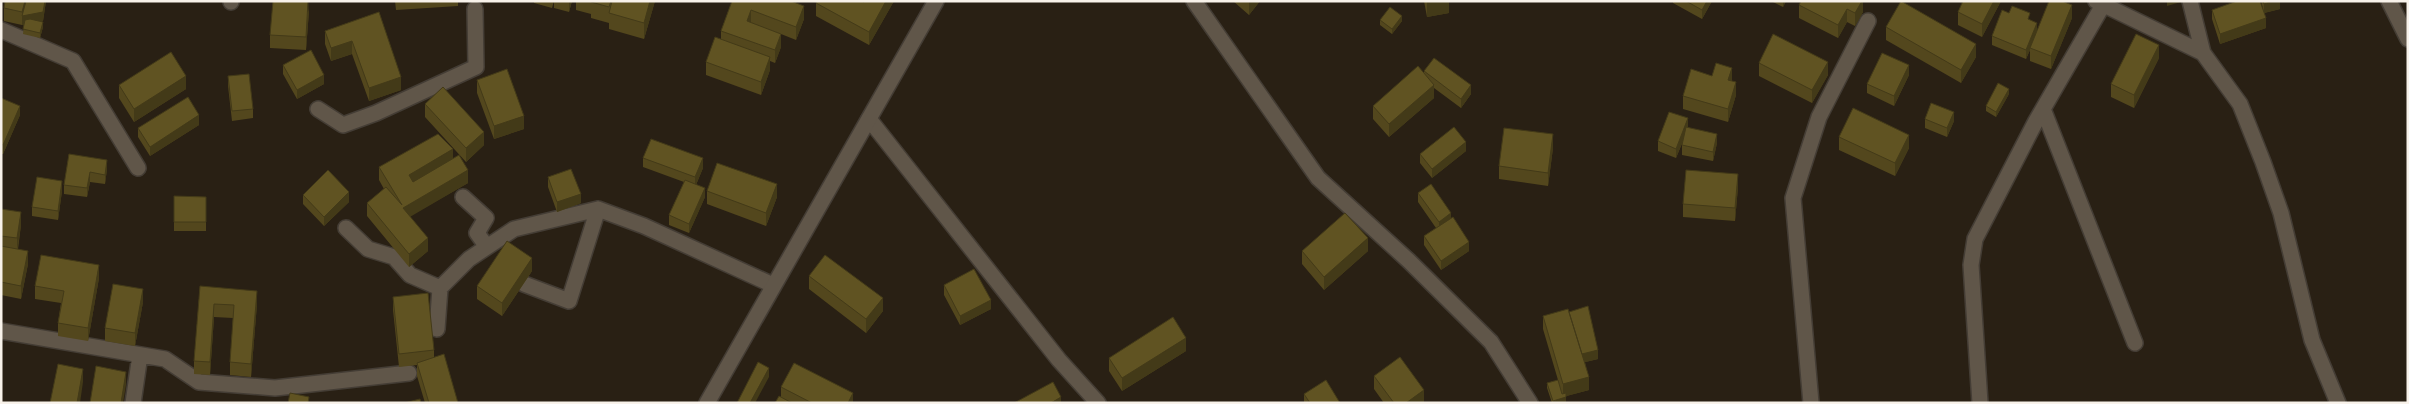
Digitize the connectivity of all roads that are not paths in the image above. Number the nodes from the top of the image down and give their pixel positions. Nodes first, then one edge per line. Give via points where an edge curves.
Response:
1 (936, 1) edge
2 (1194, 1) edge
3 (2190, 1) edge
4 (2389, 1) edge
5 (2099, 3) edge
6 (475, 9) dead end
7 (1868, 21) dead end
8 (1, 30) edge
9 (2408, 39) edge
10 (2203, 53) junction
11 (318, 109) dead end
12 (2043, 109) junction
13 (869, 118) junction
14 (138, 168) dead end
15 (463, 197) dead end
16 (598, 209) junction
17 (346, 228) dead end
18 (487, 247) junction
19 (524, 284) edge
20 (773, 285) junction
21 (440, 288) junction
22 (437, 329) dead end
23 (1, 332) edge
24 (2135, 342) dead end
25 (140, 355) junction
26 (409, 373) dead end
27 (133, 403) edge
28 (707, 403) edge
29 (1098, 403) edge
30 (1530, 403) edge
31 (1811, 403) edge
32 (1980, 403) edge
33 (2338, 403) edge

1 - 13 street
2 - 30 street via 1318,178 1491,342
3 - 10 street
4 - 9 street
5 - 10 street
5 - 12 street
6 - 11 street via 476,67 343,126
7 - 31 street via 1819,117 1793,198
8 - 14 street via 73,61
10 - 33 street via 2240,104 2263,162 2282,213 2312,340
12 - 24 street
12 - 32 street via 1975,239 1970,265
13 - 20 street
13 - 29 street via 1059,360
15 - 18 street via 486,218 477,232
16 - 18 street via 514,229
16 - 19 street via 569,301
16 - 20 street via 644,226
17 - 21 street via 368,248 394,257 410,275
18 - 21 street via 469,259
20 - 28 street
21 - 22 street
23 - 25 street
25 - 26 street via 166,359 199,382 275,388
25 - 27 street

